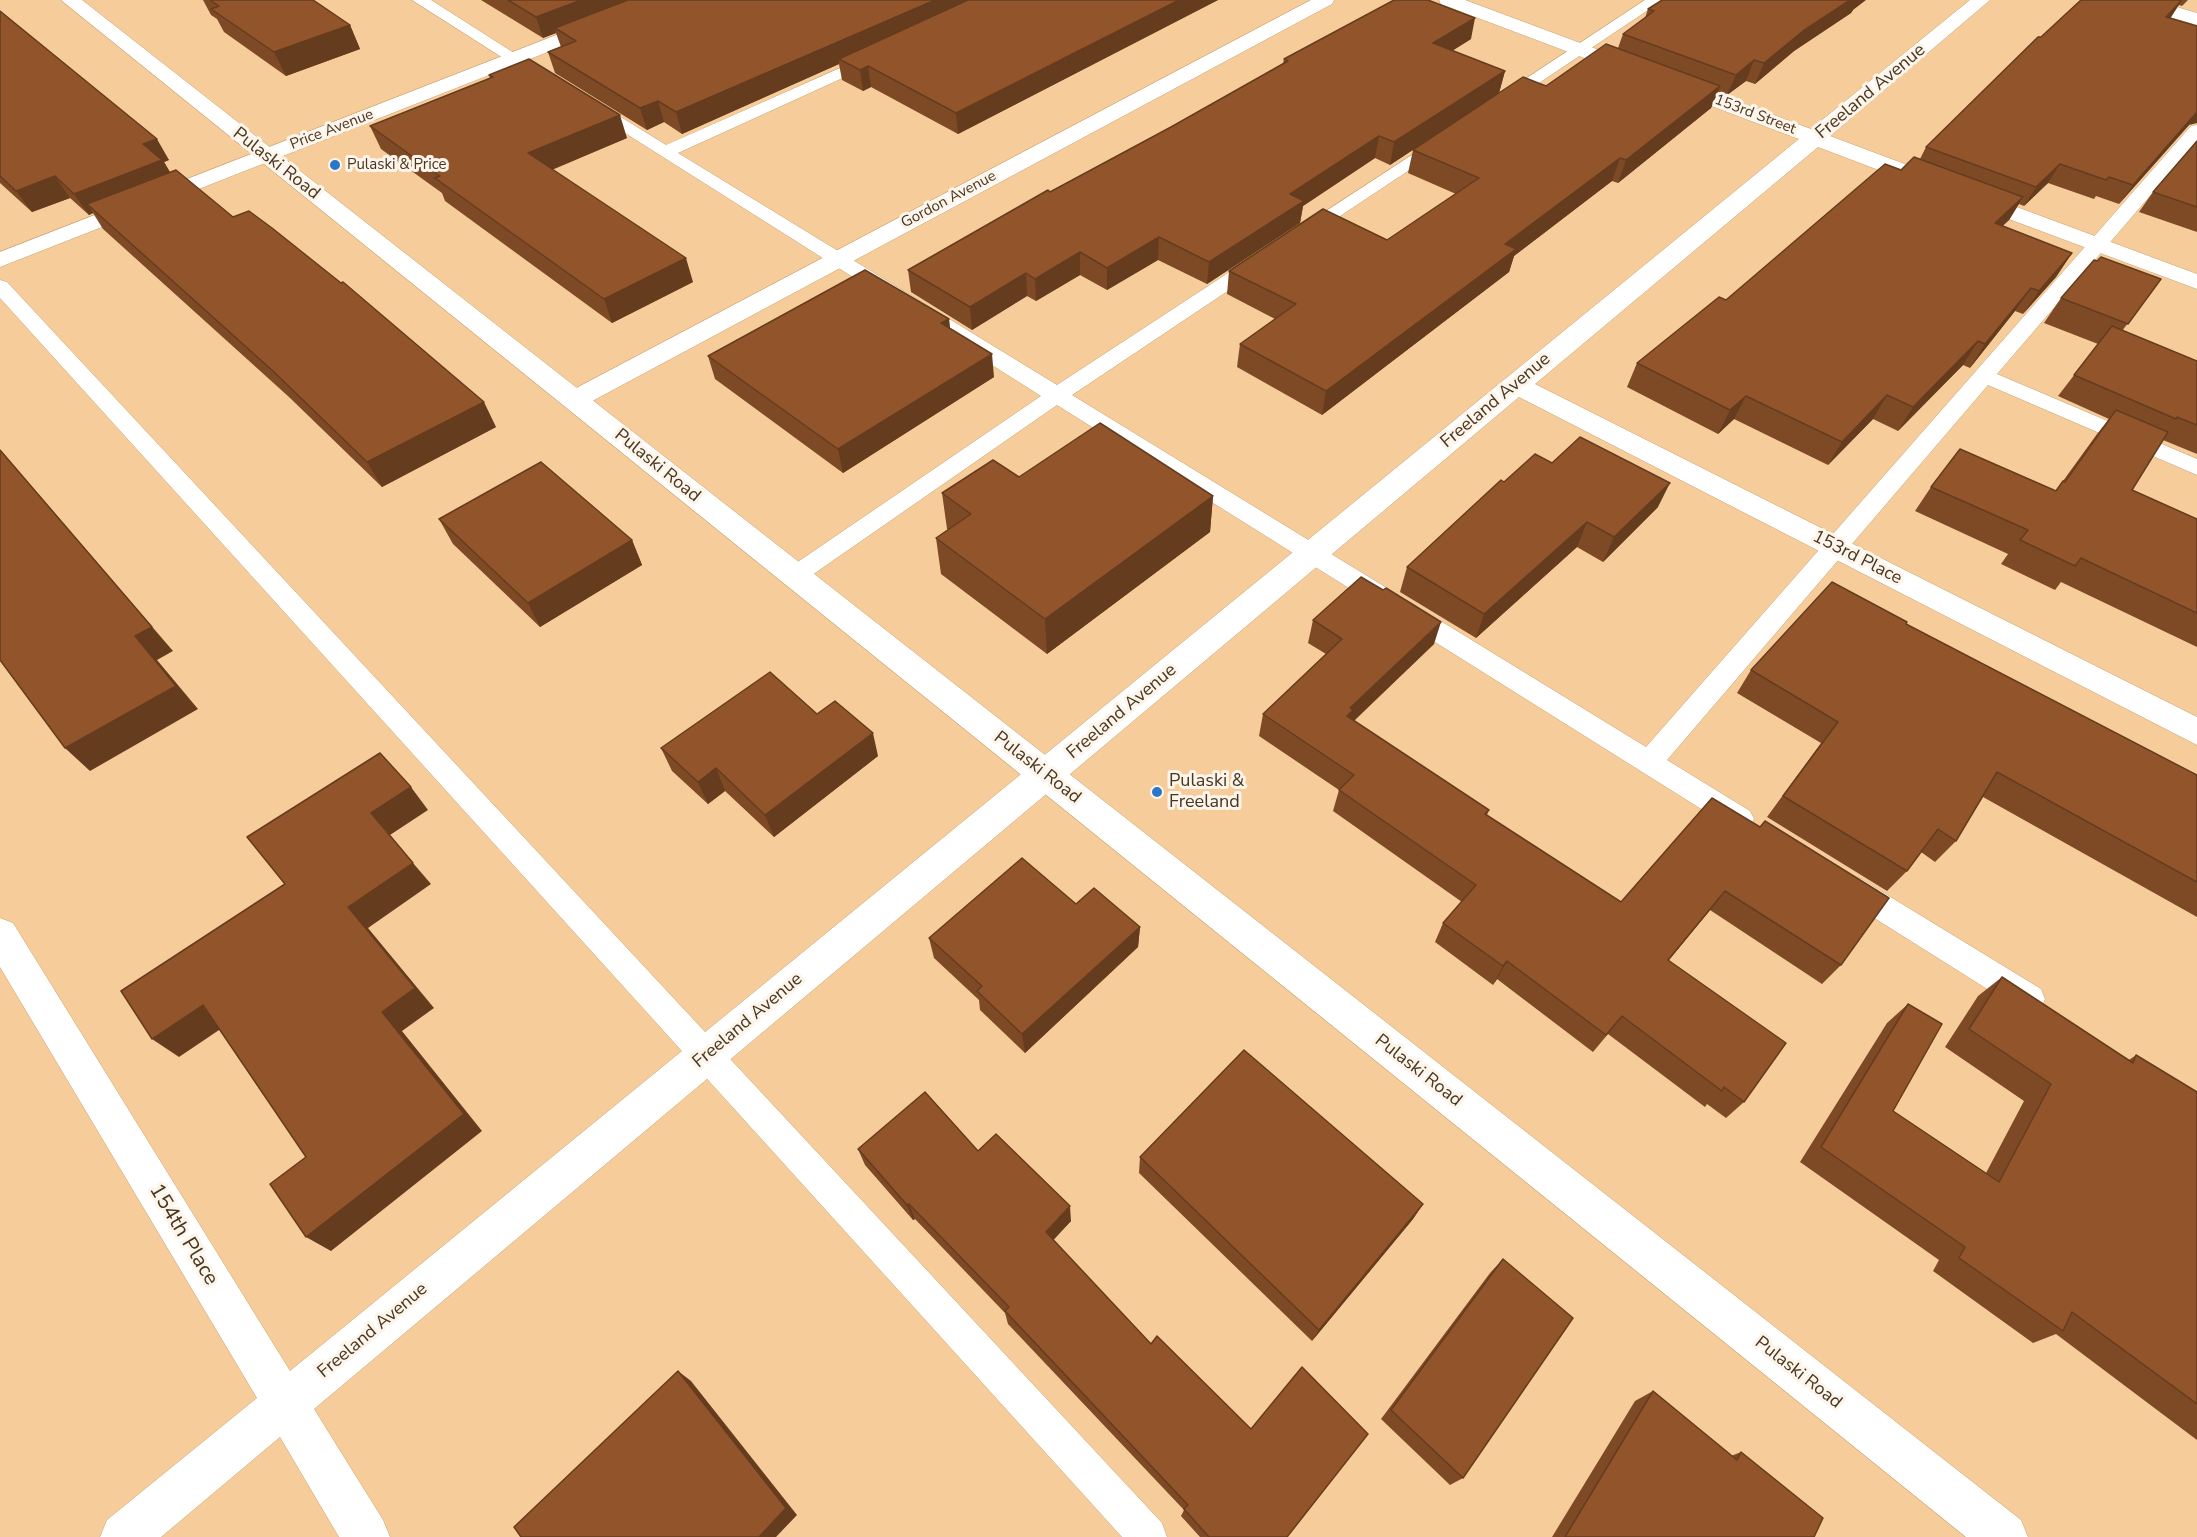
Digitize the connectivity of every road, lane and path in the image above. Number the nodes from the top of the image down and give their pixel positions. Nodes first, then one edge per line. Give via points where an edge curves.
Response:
1 (70, 0) edge
2 (420, 0) edge
3 (663, 0) edge
4 (1325, 0) edge
5 (1448, 0) edge
6 (1655, 0) edge
7 (1981, 0) edge
8 (2133, 0) edge
9 (2197, 19) edge
10 (893, 49) edge
11 (1579, 49) junction
12 (514, 58) junction
13 (555, 83) edge
14 (575, 96) edge
15 (1480, 114) edge
16 (1461, 128) edge
17 (2196, 133) edge
18 (1815, 138) junction
19 (666, 152) junction
20 (266, 156) junction
21 (2097, 244) junction
22 (0, 260) edge
23 (838, 260) junction
24 (2197, 282) edge
25 (0, 286) edge
26 (1984, 376) junction
27 (1517, 385) junction
28 (1057, 395) junction
29 (574, 400) junction
30 (2197, 468) edge
31 (1835, 547) junction
32 (1313, 554) junction
33 (794, 576) junction
34 (2197, 732) edge
35 (1649, 762) junction
36 (1046, 775) junction
37 (1761, 832) edge
38 (1832, 876) edge
39 (0, 934) edge
40 (2045, 1008) edge
41 (706, 1056) junction
42 (285, 1404) junction
43 (124, 1537) edge
44 (366, 1537) edge
45 (1148, 1537) edge
46 (2004, 1537) edge

1 - 20 street, Pulaski Road
2 - 12 lane
3 - 12 street, Price Avenue
4 - 23 street, Gordon Avenue
5 - 11 street, 153rd Street
6 - 11 lane
7 - 18 street, Freeland Avenue
8 - 9 street
10 - 19 lane
11 - 15 lane
11 - 18 street, 153rd Street
12 - 13 lane
12 - 20 street, Price Avenue
14 - 19 lane
16 - 28 lane
17 - 21 lane
18 - 21 street, 153rd Street
18 - 27 street, Freeland Avenue
19 - 23 lane
20 - 22 street, Price Avenue
20 - 29 street, Pulaski Road
21 - 24 street, 153rd Street
21 - 26 lane
23 - 28 lane
23 - 29 street, Gordon Avenue
25 - 41 lane
26 - 30 lane
26 - 31 lane
27 - 31 street, 153rd Place
27 - 32 street, Freeland Avenue
28 - 32 lane
28 - 33 lane
29 - 33 street, Pulaski Road
31 - 34 street, 153rd Place
31 - 35 lane
32 - 35 lane
32 - 36 street, Freeland Avenue
33 - 36 street, Pulaski Road
35 - 37 lane
36 - 41 street, Freeland Avenue
36 - 46 street, Pulaski Road
38 - 40 lane
39 - 42 street, 154th Place
41 - 42 street, Freeland Avenue
41 - 45 lane
42 - 43 street, Freeland Avenue
42 - 44 street, 154th Place

